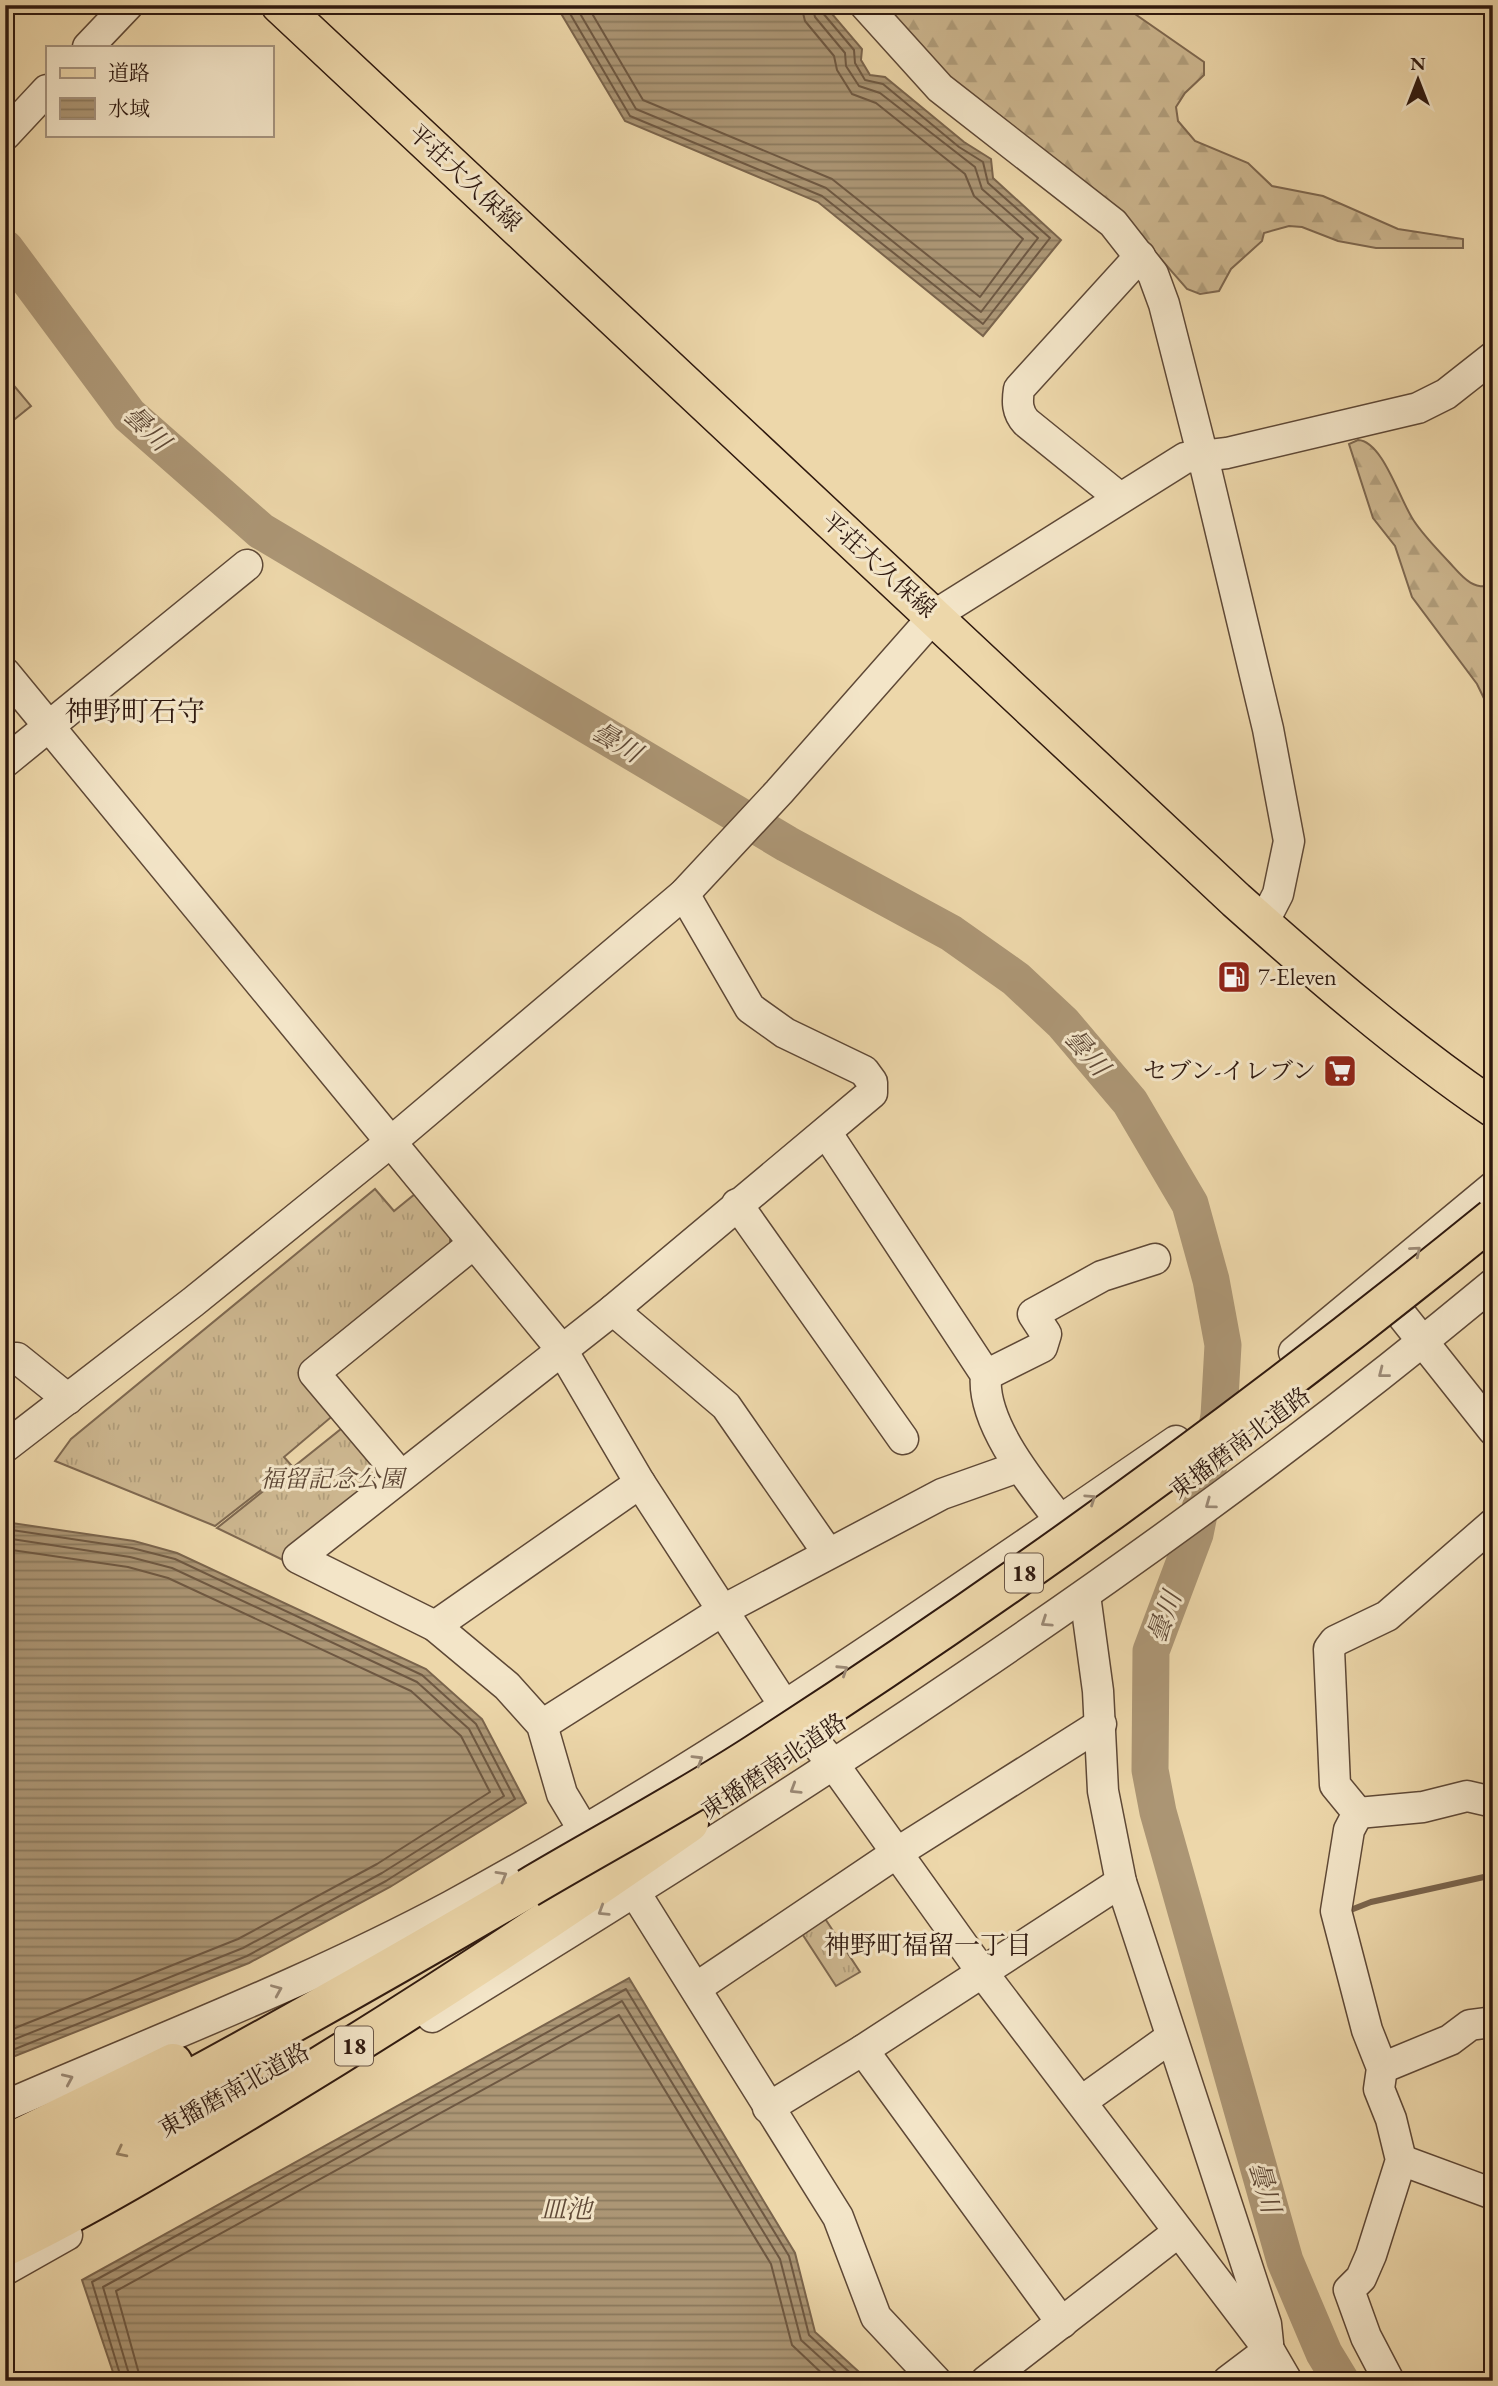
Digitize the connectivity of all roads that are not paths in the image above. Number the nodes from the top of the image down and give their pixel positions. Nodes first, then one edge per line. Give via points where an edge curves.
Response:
1 (128, 5) edge
2 (281, 5) edge
3 (865, 5) edge
4 (89, 46) edge
5 (46, 91) edge
6 (5, 135) edge
7 (1140, 256) junction
8 (1493, 357) edge
9 (1203, 457) junction
10 (1120, 498) junction
11 (247, 565) dead end
12 (935, 615) junction
13 (5, 673) edge
14 (48, 727) junction
15 (5, 762) edge
16 (684, 894) junction
17 (1263, 923) junction
18 (1493, 1108) edge
19 (826, 1132) junction
20 (392, 1141) junction
21 (1493, 1187) edge
22 (737, 1204) junction
23 (1493, 1218) edge
24 (473, 1244) junction
25 (1493, 1244) edge
26 (1155, 1259) dead end
27 (1377, 1284) junction
28 (1493, 1284) edge
29 (613, 1310) junction
30 (1423, 1342) junction
31 (562, 1350) junction
32 (17, 1358) dead end
33 (986, 1376) junction
34 (68, 1399) junction
35 (1493, 1430) edge
36 (904, 1439) dead end
37 (5, 1447) edge
38 (1018, 1467) junction
39 (400, 1475) junction
40 (640, 1483) junction
41 (1060, 1520) junction
42 (1493, 1524) edge
43 (828, 1553) junction
44 (1085, 1595) junction
45 (724, 1609) junction
46 (435, 1626) junction
47 (786, 1708) junction
48 (1101, 1724) junction
49 (542, 1725) junction
50 (834, 1765) junction
51 (1493, 1802) edge
52 (1358, 1813) junction
53 (689, 1823) junction
54 (583, 1829) junction
55 (895, 1854) junction
56 (1121, 1882) junction
57 (528, 1888) junction
58 (634, 1891) junction
59 (982, 1972) junction
60 (696, 1988) junction
61 (1493, 2022) edge
62 (1170, 2038) junction
63 (863, 2050) junction
64 (1382, 2068) junction
65 (1082, 2101) junction
66 (5, 2106) edge
67 (768, 2108) junction
68 (5, 2145) edge
69 (1401, 2160) junction
70 (5, 2176) edge
71 (1493, 2193) edge
72 (5, 2210) edge
73 (1177, 2233) junction
74 (5, 2247) edge
75 (5, 2270) edge
76 (1062, 2323) junction
77 (1269, 2350) junction
78 (936, 2381) edge
79 (986, 2381) edge
80 (1228, 2381) edge
81 (1287, 2381) edge
82 (1389, 2381) edge

1 - 4 street
2 - 12 main road, 平荘大久保線
3 - 7 street via 940,88 1112,223
5 - 6 street
7 - 9 street via 1153,274 1164,304
7 - 10 street via 1019,389 1017,401 1026,422
8 - 9 street via 1446,394 1418,408
9 - 10 street via 1185,458
9 - 17 street via 1268,729 1289,841 1278,894
10 - 12 street
11 - 14 street
12 - 16 street
12 - 17 main road, 平荘大久保線
13 - 14 street
14 - 15 street
14 - 20 street
16 - 19 street via 750,1008 785,1033 864,1071 872,1082 872,1093
16 - 20 street
17 - 18 main road, 平荘大久保線 via 1302,960
19 - 22 street
19 - 33 street
20 - 24 street
20 - 34 street
27 -> 21 street
22 - 29 street
22 - 36 street
23 - 57 highway, 東播磨南北道路 / 18, bridge via 1315,1361 1057,1551 755,1754
24 - 31 street
24 - 39 street via 314,1373
25 - 53 highway, 東播磨南北道路 / 18 via 1229,1453 1049,1582
26 - 33 street via 1102,1276 1034,1314 1046,1334 1041,1347
27 - 30 street
41 -> 27 street via 1269,1373
28 - 30 street
29 - 31 street
29 - 43 street via 726,1406
30 - 35 street
30 -> 44 street
31 - 39 street
31 - 40 street
32 - 34 street
33 - 38 street via 984,1394
34 - 37 street
38 - 41 street
38 - 43 street via 942,1494
39 - 46 street via 298,1558
40 - 45 street
40 - 46 street
47 -> 41 street
42 - 52 street via 1387,1616 1331,1645 1335,1785
43 - 45 street
44 - 48 street
44 -> 50 street
45 - 47 street
45 - 49 street
46 - 49 street via 508,1686
47 - 50 street
54 -> 47 street
48 - 55 street
48 - 56 street via 1103,1791
49 - 54 street via 562,1794
50 - 55 street
50 -> 58 street
51 - 52 street via 1467,1796 1423,1807
52 - 64 street via 1349,1830 1336,1911 1367,2030
53 -> 72 highway, 東播磨南北道路 / 18 via 363,2018 149,2138
53 - 74 highway, 18 via 555,1917 370,2036 71,2215
66 -> 54 street via 314,1974 451,1905
55 - 59 street
55 - 60 street
56 - 59 street
56 - 62 street
57 - 68 highway, 18
57 - 70 highway, 東播磨南北道路 / 18 via 302,2020
58 - 60 street
58 -> 75 street via 249,2129
59 - 63 street
59 - 65 street
60 - 67 street
61 - 64 street via 1470,2025 1450,2040
62 - 65 street
62 - 77 street via 1266,2324
63 - 67 street
63 - 76 street
64 - 69 street via 1379,2089
65 - 73 street
67 - 78 street via 838,2217 876,2317
69 - 71 street
69 - 82 street via 1370,2256 1361,2278 1349,2290
73 - 76 street
73 - 77 street
76 - 79 street
77 - 80 street
77 - 81 street

